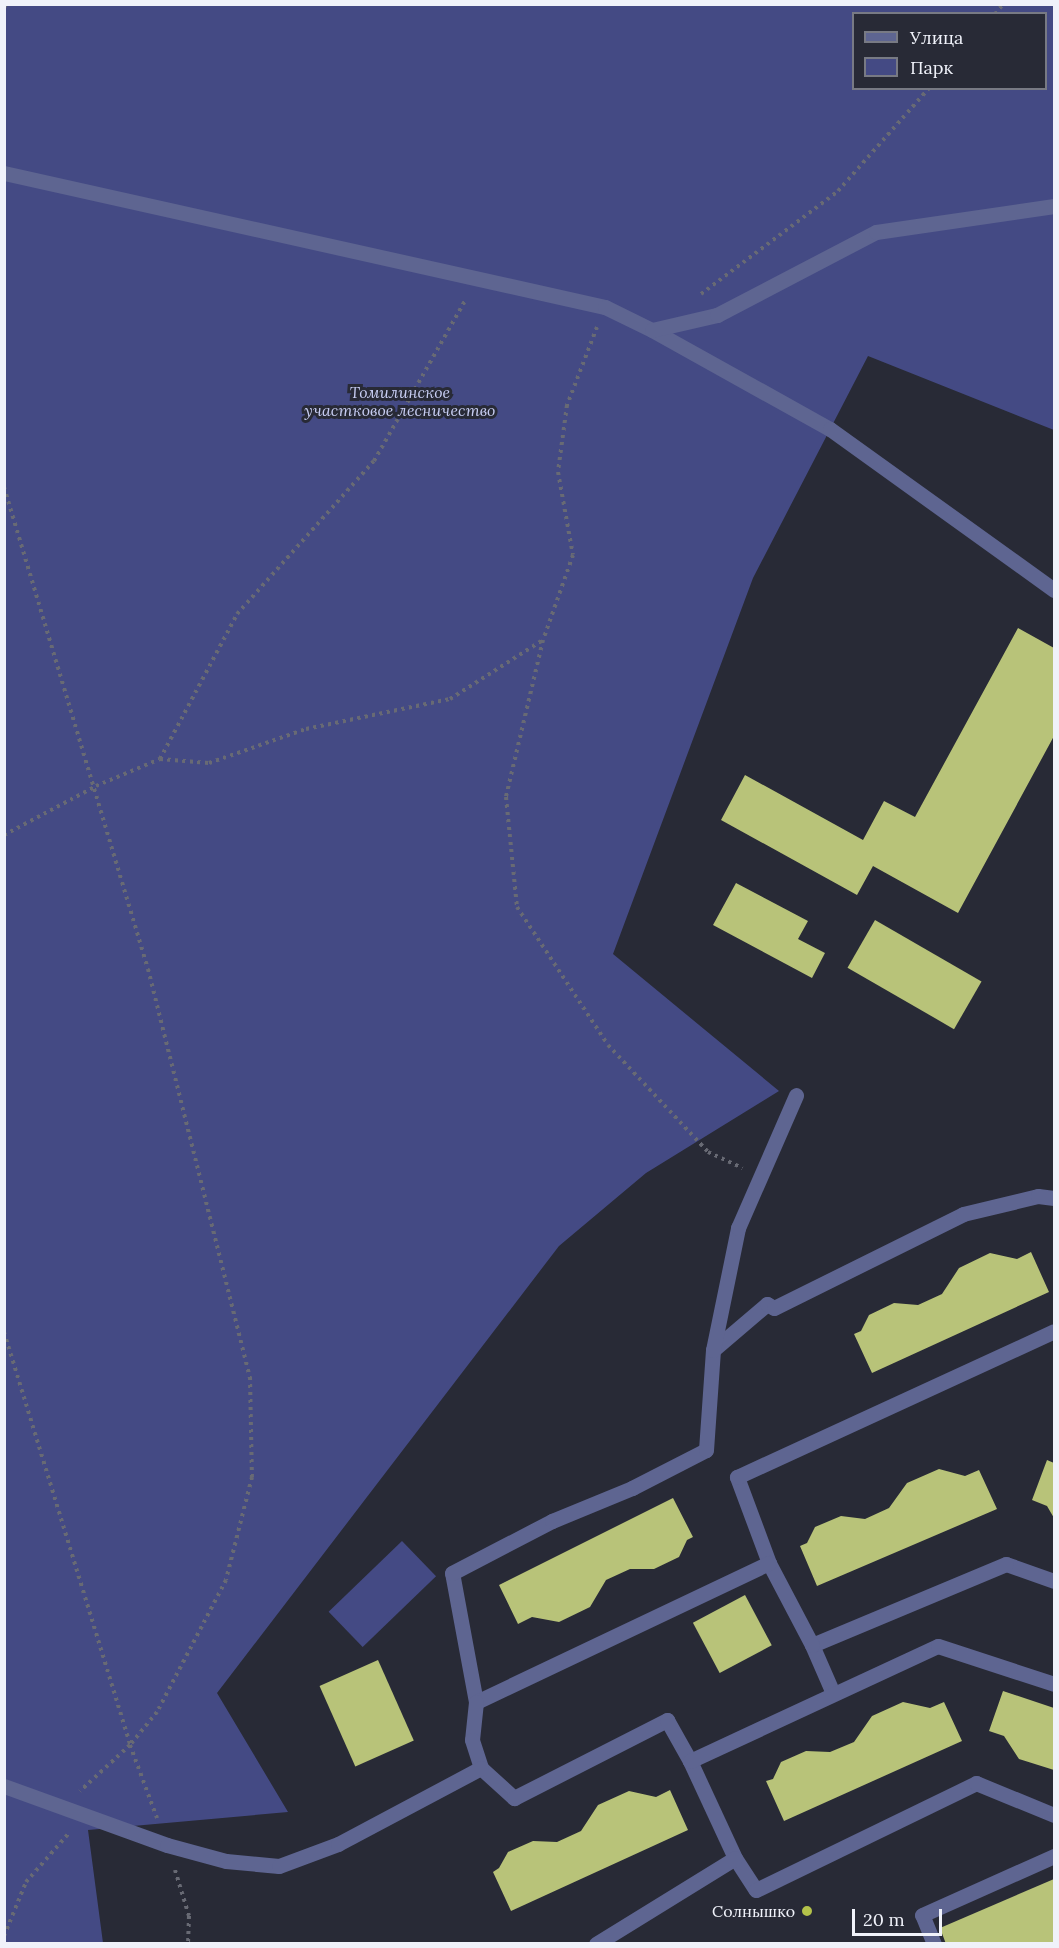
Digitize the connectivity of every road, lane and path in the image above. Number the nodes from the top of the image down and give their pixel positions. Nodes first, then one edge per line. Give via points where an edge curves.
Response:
1 (927, 90) edge
2 (4, 173) edge
3 (1054, 206) edge
4 (478, 278) junction
5 (699, 295) dead end
6 (604, 307) junction
7 (652, 330) junction
8 (4, 487) edge
9 (1054, 590) edge
10 (543, 640) junction
11 (160, 759) junction
12 (96, 786) junction
13 (4, 835) edge
14 (796, 1095) dead end
15 (760, 1177) junction
16 (1054, 1198) edge
17 (1054, 1331) edge
18 (4, 1332) edge
19 (713, 1350) junction
20 (769, 1563) junction
21 (1054, 1581) edge
22 (812, 1645) junction
23 (1054, 1684) edge
24 (833, 1693) junction
25 (476, 1702) junction
26 (130, 1745) junction
27 (690, 1761) junction
28 (481, 1768) junction
29 (4, 1786) edge
30 (62, 1808) junction
31 (1054, 1815) edge
32 (82, 1816) junction
33 (167, 1845) junction
34 (1054, 1856) edge
35 (735, 1858) junction
36 (4, 1936) edge
37 (188, 1944) edge
38 (596, 1944) edge
39 (934, 1944) edge

1 - 5 path via 838,191
2 - 4 street
3 - 7 street via 876,232 717,315
4 - 6 street
4 - 11 path via 375,461 237,614
6 - 7 street
6 - 10 path via 567,405 558,472 573,555
7 - 9 street via 830,429
8 - 12 path
10 - 11 path via 450,699 306,729 209,763
10 - 15 path via 506,797 516,907 608,1045 708,1152
11 - 12 path
12 - 13 path
12 - 26 path via 148,969 250,1377 252,1478 226,1580 157,1712
14 - 15 street
15 - 19 street via 738,1228
16 - 19 street via 1038,1196 963,1214 774,1308 767,1304
17 - 20 street via 737,1476
18 - 26 path
19 - 25 street via 706,1450 632,1488 552,1521 452,1573
20 - 22 street
20 - 25 street
21 - 22 street via 1005,1564
22 - 24 street
23 - 24 street via 938,1646
24 - 27 street
25 - 28 street via 472,1740
26 - 30 path
26 - 33 path
27 - 28 street via 667,1720 514,1798
27 - 35 street
28 - 33 street via 338,1844 279,1866 226,1862
29 - 30 street
30 - 32 street
31 - 35 street via 976,1784 756,1890
32 - 33 street
32 - 36 path via 26,1882
33 - 37 path via 189,1916
34 - 39 street via 922,1915
35 - 38 street

